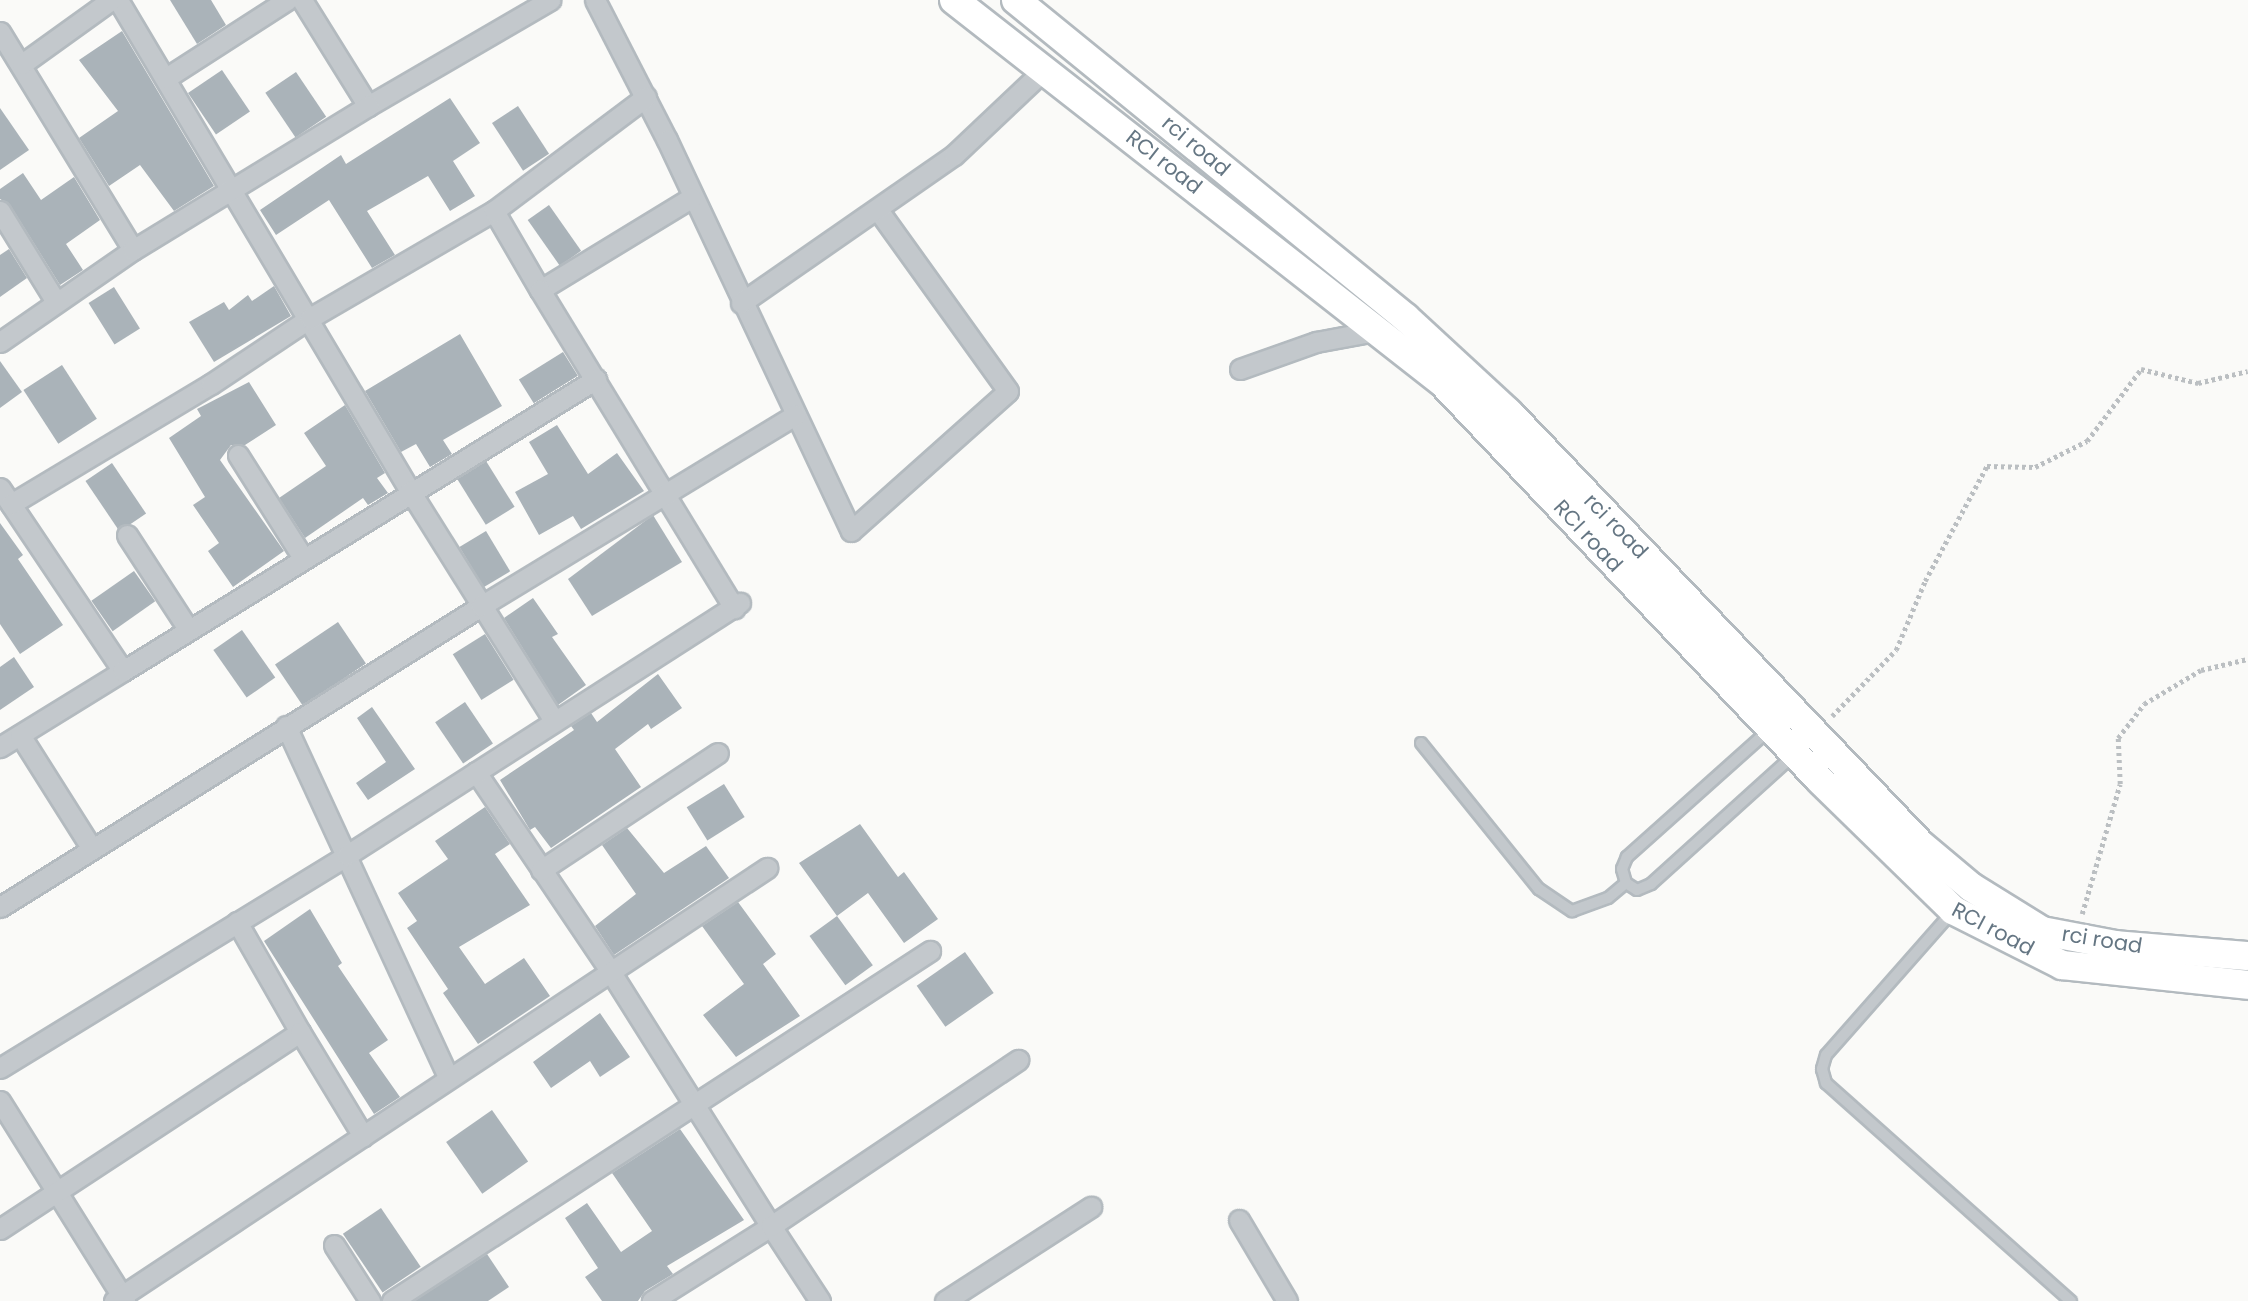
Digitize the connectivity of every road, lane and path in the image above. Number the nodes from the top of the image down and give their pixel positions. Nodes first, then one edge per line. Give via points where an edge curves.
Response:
1 (110, 0) edge
2 (118, 0) edge
3 (287, 0) edge
4 (302, 0) edge
5 (550, 0) edge
6 (595, 0) edge
7 (1016, 0) edge
8 (958, 1) edge
9 (0, 32) edge
10 (22, 64) junction
11 (1044, 70) junction
12 (166, 78) junction
13 (646, 97) junction
14 (368, 106) junction
15 (231, 187) junction
16 (691, 198) junction
17 (878, 210) junction
18 (0, 211) edge
19 (494, 211) junction
20 (133, 250) junction
21 (540, 290) junction
22 (56, 302) junction
23 (741, 303) junction
24 (310, 318) junction
25 (1381, 330) junction
26 (0, 342) edge
27 (1240, 369) dead end
28 (2248, 371) edge
29 (596, 379) junction
30 (795, 415) junction
31 (238, 454) dead end
32 (410, 491) junction
33 (664, 493) junction
34 (6, 496) edge
35 (127, 535) dead end
36 (303, 558) junction
37 (1634, 565) junction
38 (481, 606) junction
39 (188, 629) junction
40 (2248, 659) edge
41 (123, 671) junction
42 (554, 721) junction
43 (286, 726) junction
44 (1771, 729) junction
45 (1815, 734) junction
46 (20, 735) junction
47 (1421, 743) dead end
48 (0, 747) edge
49 (718, 753) dead end
50 (1795, 754) junction
51 (476, 772) junction
52 (92, 849) junction
53 (347, 855) junction
54 (767, 868) dead end
55 (541, 870) junction
56 (1626, 883) junction
57 (0, 907) edge
58 (1954, 910) junction
59 (237, 922) junction
60 (2074, 937) junction
61 (930, 951) dead end
62 (2248, 956) edge
63 (612, 974) junction
64 (2248, 985) edge
65 (300, 1032) junction
66 (1018, 1060) dead end
67 (0, 1068) edge
68 (448, 1077) junction
69 (0, 1101) edge
70 (696, 1104) junction
71 (363, 1136) junction
72 (56, 1192) junction
73 (1091, 1207) dead end
74 (1239, 1220) dead end
75 (771, 1226) junction
76 (0, 1229) edge
77 (334, 1245) dead end
78 (121, 1299) edge
79 (370, 1301) edge
80 (392, 1301) edge
81 (652, 1301) edge
82 (820, 1301) edge
83 (945, 1301) edge
84 (1287, 1301) edge
85 (2071, 1301) edge

1 - 10 street
2 - 12 street
3 - 12 street
4 - 14 street
5 - 14 street
6 - 13 street
7 - 37 main road, rci road via 1406,318 1508,412
8 - 11 main road, RCI road
9 - 10 street
10 - 20 street
11 - 17 street via 954,155
11 - 25 main road, RCI road
12 - 15 street
13 - 16 street
13 - 19 street
14 - 15 street
15 - 20 street
15 - 24 street
16 - 21 street
16 - 23 street
17 - 23 street
17 - 30 street via 1009,391 850,531
18 - 22 street
19 - 21 street
19 - 24 street
20 - 22 street
21 - 29 street
22 - 26 street
23 - 30 street
24 - 32 street
24 - 34 street via 211,384
25 - 27 street via 1315,342
25 - 37 main road, RCI road via 1443,382
28 - 45 path via 2198,383 2141,369 2087,441 2035,467 1987,466 1925,581 1896,650
29 - 32 street
29 - 33 street
30 - 33 street
31 - 36 street
32 - 36 street
32 - 38 street
33 - 38 street
33 - 42 street via 737,605
34 - 41 street
35 - 39 street
36 - 39 street
37 - 44 main road, RCI road
37 - 45 main road, rci road
38 - 42 street
38 - 43 street
39 - 41 street
40 - 60 path via 2189,677 2144,704 2118,738 2120,784
41 - 46 street
42 - 51 street
43 - 52 street
43 - 53 street
44 - 50 main road, RCI road
44 - 56 lane via 1627,857 1622,869
45 - 60 main road, rci road via 1921,845 1971,887 2042,931
46 - 48 street
46 - 52 street
47 - 56 lane via 1539,889 1572,911 1608,898
49 - 55 street
50 - 56 lane via 1651,884 1637,890
50 - 58 main road, RCI road
51 - 53 street
51 - 55 street
52 - 57 street
53 - 59 street
53 - 68 street
54 - 63 street
55 - 63 street
58 - 64 main road, RCI road via 2062,965
58 - 85 lane via 1826,1055 1822,1069 1826,1083
59 - 65 street
59 - 67 street
60 - 62 main road, rci road
61 - 70 street
63 - 68 street
63 - 70 street
65 - 71 street
65 - 72 street
66 - 75 street
68 - 71 street
69 - 72 street
70 - 75 street
70 - 80 street
71 - 78 street
72 - 76 street
72 - 78 street
73 - 83 street
74 - 84 street
75 - 81 street
75 - 82 street
77 - 79 street

